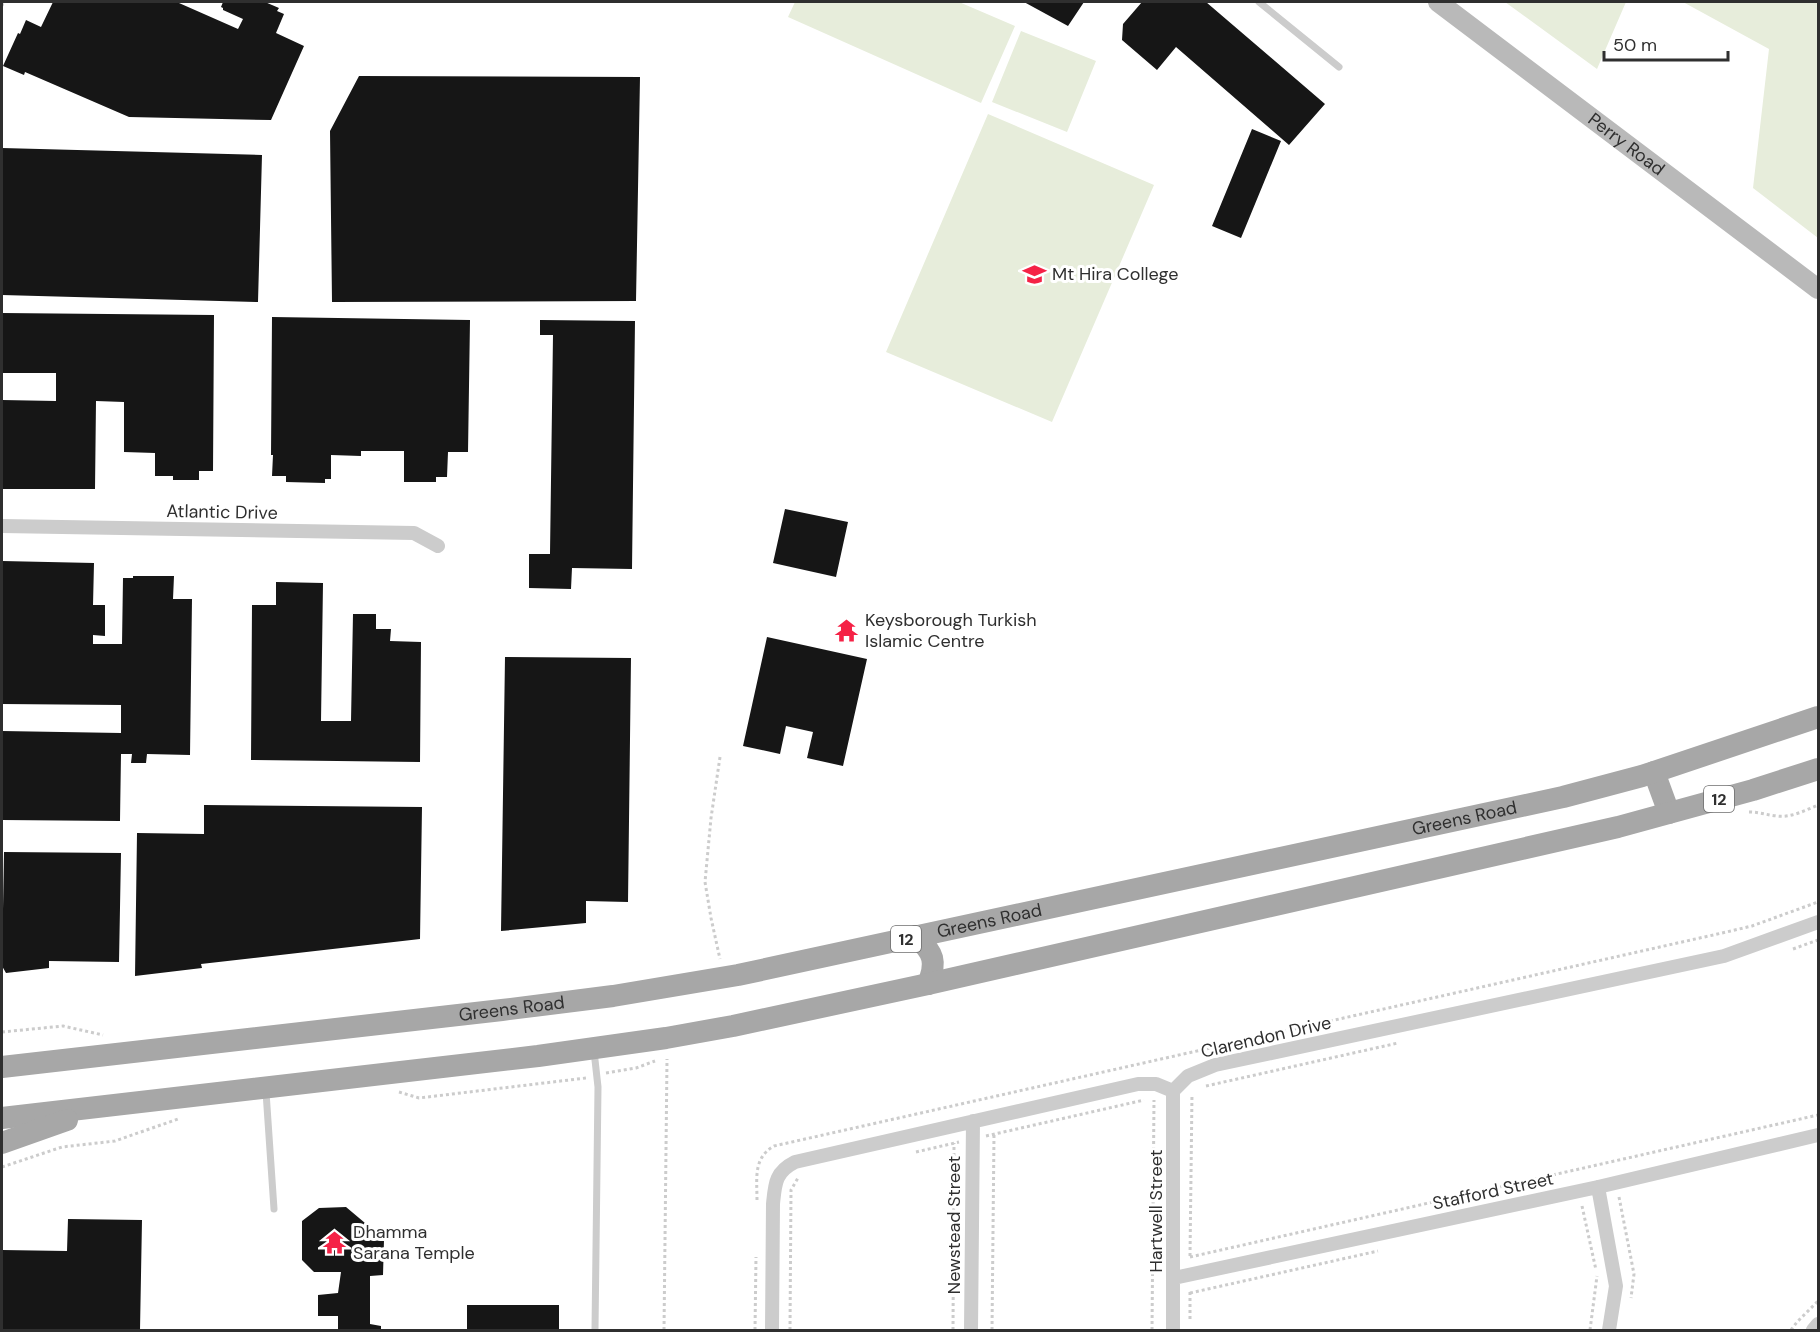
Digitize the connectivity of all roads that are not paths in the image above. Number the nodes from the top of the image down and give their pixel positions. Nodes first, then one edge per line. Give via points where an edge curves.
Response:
1 (1259, 2) edge
2 (1438, 2) edge
3 (1339, 67) dead end
4 (1817, 288) edge
5 (2, 526) edge
6 (438, 546) dead end
7 (1818, 717) edge
8 (1818, 769) edge
9 (1654, 772) junction
10 (1669, 813) junction
11 (1818, 922) edge
12 (916, 936) junction
13 (928, 984) junction
14 (594, 1048) junction
15 (2, 1067) edge
16 (266, 1088) junction
17 (1173, 1092) junction
18 (105, 1106) junction
19 (2, 1118) edge
20 (973, 1121) junction
21 (1818, 1135) edge
22 (2, 1143) edge
23 (1598, 1187) junction
24 (274, 1209) dead end
25 (1174, 1278) junction
26 (1818, 1324) edge
27 (595, 1330) edge
28 (772, 1330) edge
29 (971, 1330) edge
30 (1173, 1330) edge
31 (1609, 1330) edge
32 (1813, 1330) edge

1 - 3 lane
2 - 4 main road, Perry Road
5 - 6 street, Atlantic Drive via 414,533
7 - 9 main road, Greens Road / 12
8 - 10 main road, 12
9 - 10 main road
9 - 12 main road, Greens Road / 12 via 1446,824
10 - 13 main road, 12
11 - 17 street, Clarendon Drive via 1724,956 1215,1065 1188,1076
12 - 13 main road via 933,961
12 - 15 main road, Greens Road / 12 via 738,975 613,996
13 - 14 main road, 12 via 733,1026
14 - 16 main road, 12
14 - 27 lane via 598,1087
16 - 18 main road, 12
16 - 24 lane
17 - 20 street via 1156,1084 1138,1084
17 - 25 street, Hartwell Street
18 - 19 main road, 12
18 - 22 main road
20 - 28 street via 784,1167 776,1183 773,1204
20 - 29 street, Newstead Street
21 - 23 street, Stafford Street
23 - 25 street, Stafford Street
23 - 31 street via 1617,1286
25 - 30 street, Hartwell Street
26 - 32 street

